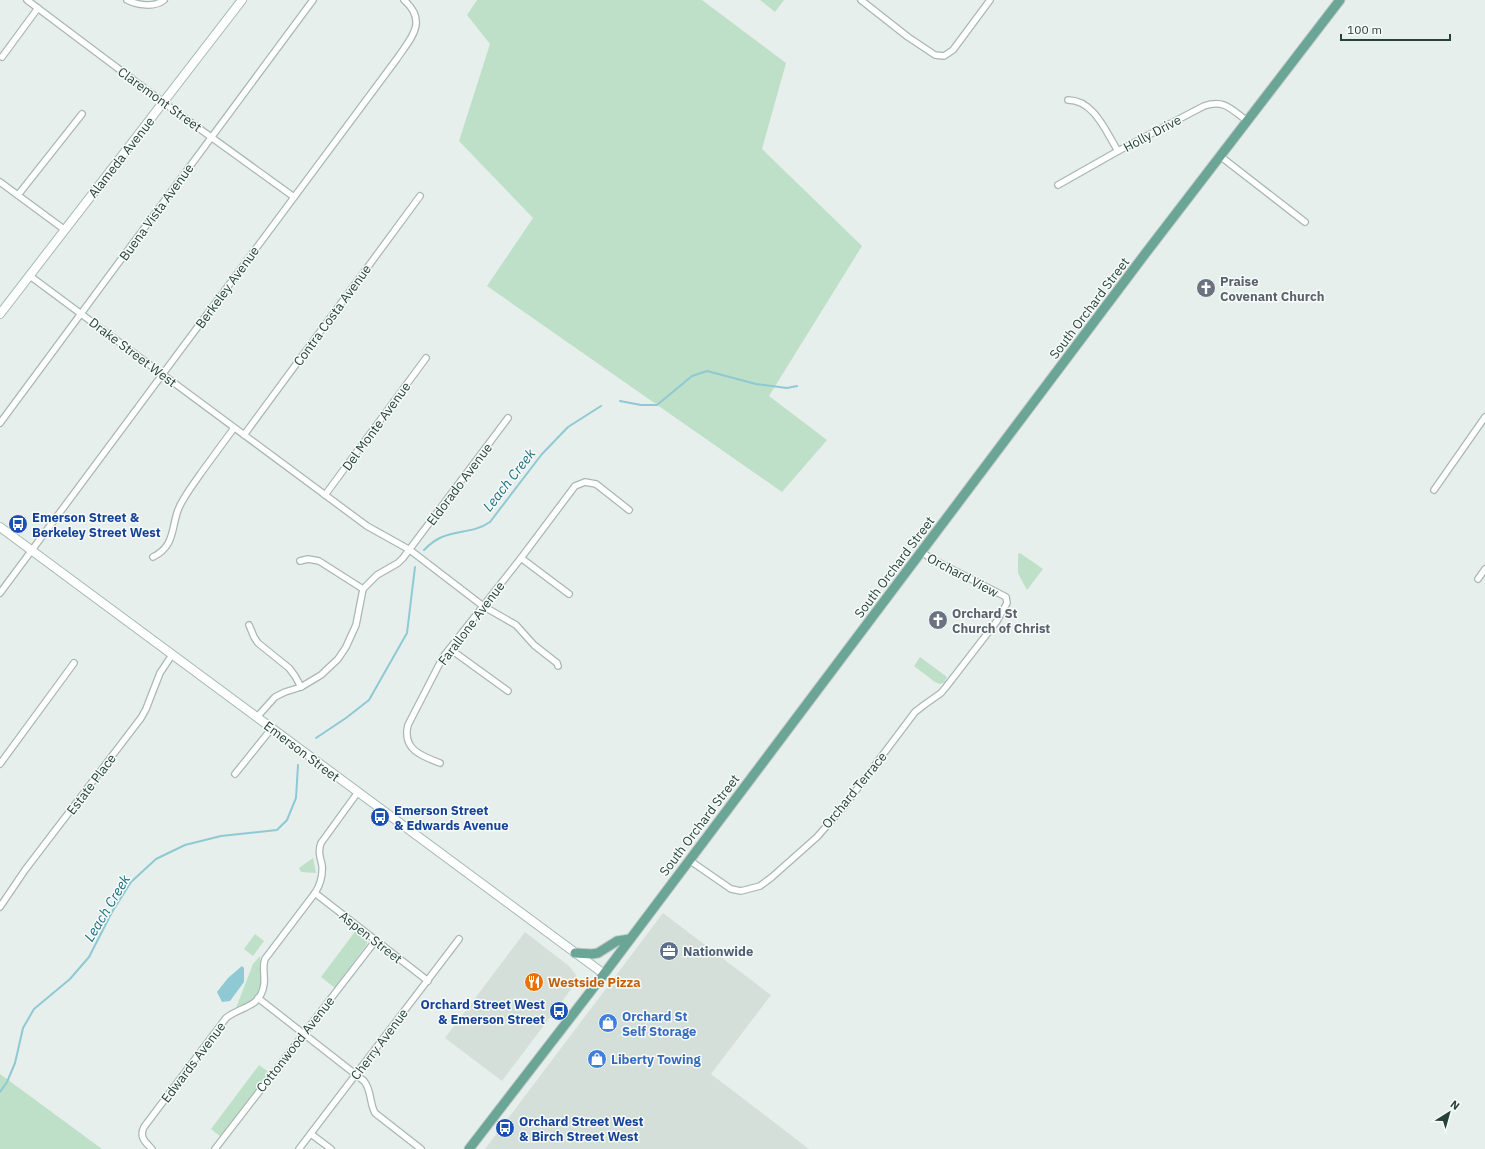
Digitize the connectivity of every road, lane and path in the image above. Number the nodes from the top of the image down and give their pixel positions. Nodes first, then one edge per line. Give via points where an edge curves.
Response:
1 (27, 0) edge
2 (127, 0) edge
3 (164, 0) edge
4 (242, 0) edge
5 (312, 0) edge
6 (404, 0) edge
7 (861, 0) edge
8 (990, 0) edge
9 (1340, 0) edge
10 (38, 8) junction
11 (2, 57) dead end
12 (1068, 100) dead end
13 (164, 102) junction
14 (82, 114) dead end
15 (1247, 121) junction
16 (211, 136) junction
17 (1118, 151) junction
18 (1220, 156) junction
19 (0, 182) edge
20 (1058, 185) dead end
21 (18, 195) junction
22 (420, 196) dead end
23 (294, 197) junction
24 (1305, 222) dead end
25 (65, 230) junction
26 (30, 276) junction
27 (82, 313) junction
28 (0, 314) edge
29 (426, 358) dead end
30 (162, 374) junction
31 (1485, 417) edge
32 (508, 418) dead end
33 (0, 423) edge
34 (234, 428) junction
35 (244, 435) junction
36 (1434, 490) dead end
37 (325, 495) junction
38 (629, 510) dead end
39 (0, 527) edge
40 (31, 550) junction
41 (410, 550) junction
42 (922, 552) junction
43 (153, 557) dead end
44 (520, 558) junction
45 (300, 561) dead end
46 (1485, 569) edge
47 (1478, 579) dead end
48 (363, 589) junction
49 (0, 593) edge
50 (569, 594) dead end
51 (1006, 597) joint
52 (483, 606) junction
53 (249, 625) dead end
54 (450, 649) junction
55 (172, 655) junction
56 (74, 663) dead end
57 (558, 666) dead end
58 (301, 687) junction
59 (508, 691) dead end
60 (257, 717) junction
61 (272, 728) junction
62 (440, 763) dead end
63 (0, 764) edge
64 (235, 774) dead end
65 (358, 792) junction
66 (689, 860) junction
67 (315, 893) junction
68 (0, 907) edge
69 (459, 939) dead end
70 (630, 939) junction
71 (376, 940) junction
72 (575, 952) junction
73 (604, 974) junction
74 (428, 981) junction
75 (258, 998) junction
76 (304, 1033) junction
77 (356, 1074) junction
78 (311, 1134) junction
79 (152, 1149) edge
80 (215, 1149) edge
81 (299, 1149) edge
82 (331, 1149) edge
83 (421, 1149) edge
84 (469, 1149) edge

1 - 10 street, Claremont Street
2 - 3 street via 139,5 161,3
4 - 13 main road, Alameda Avenue
5 - 16 street, Buena Vista Avenue
6 - 23 street, Berkeley Avenue via 416,15 412,36
7 - 8 street via 908,37 940,56 953,50
9 - 15 main road, South Orchard Street
10 - 11 street
10 - 13 street, Claremont Street
12 - 17 street via 1083,103 1094,112
13 - 16 street, Claremont Street
13 - 25 main road, Alameda Avenue
14 - 21 street
15 - 17 street, Holly Drive via 1224,104 1209,104
15 - 18 main road, South Orchard Street
16 - 23 street, Claremont Street
16 - 27 street, Buena Vista Avenue
17 - 20 street, Holly Drive
18 - 24 street
18 - 42 main road, South Orchard Street
19 - 21 street
21 - 25 street
22 - 35 street, Contra Costa Avenue
23 - 30 street, Berkeley Avenue
25 - 26 main road, Alameda Avenue
26 - 27 street, Drake Street West
26 - 28 main road, Alameda Avenue
27 - 30 street, Drake Street West
27 - 33 street, Buena Vista Avenue
29 - 37 street, Del Monte Avenue
30 - 34 street, Drake Street West
30 - 40 street, Berkeley Avenue
31 - 36 street
32 - 41 street, Eldorado Avenue
34 - 35 street, Drake Street West
34 - 43 street via 185,497 178,511 169,543 160,554
35 - 37 street
37 - 41 street via 366,526
38 - 44 street, Farallone Avenue via 596,484 580,484 572,488
39 - 40 main road, Emerson Street
40 - 49 street, Berkeley Avenue
40 - 55 main road, Emerson Street
41 - 48 street, Eldorado Avenue via 398,563 377,575
41 - 52 street
42 - 51 street, Orchard View
42 - 66 main road, South Orchard Street
44 - 50 street
44 - 52 street, Farallone Avenue
45 - 48 street via 319,561
46 - 47 street
48 - 58 street via 356,625 346,647 338,659 321,675
51 - 66 street, Orchard Terrace via 1006,606 942,691 915,712 845,806 817,837 772,877 760,886 736,890 725,886
52 - 54 street, Farallone Avenue
52 - 57 street via 516,625
53 - 58 street via 258,643 289,668
54 - 59 street
54 - 62 street, Farallone Avenue via 431,678 406,732 410,746 425,757
55 - 60 main road, Emerson Street
55 - 68 street, Estate Place via 160,673 141,718 25,870
56 - 63 street
58 - 60 street via 275,697
60 - 61 main road, Emerson Street
61 - 64 street
61 - 65 main road, Emerson Street
65 - 67 street via 321,843 319,852 322,874
65 - 72 main road, Emerson Street
66 - 70 main road, South Orchard Street
67 - 71 street, Aspen Street
67 - 75 street via 265,959 264,984
69 - 74 street, Cherry Avenue
70 - 72 main road via 617,941 598,953
70 - 73 main road, South Orchard Street
71 - 74 street, Aspen Street
71 - 76 street, Cottonwood Avenue
72 - 73 main road, Emerson Street
73 - 84 main road, South Orchard Street
74 - 77 street, Cherry Avenue
75 - 76 street
75 - 79 street, Edwards Avenue via 250,1006 226,1018 144,1127 143,1138
76 - 77 street
76 - 80 street, Cottonwood Avenue
77 - 78 street, Cherry Avenue
77 - 83 street via 368,1086 375,1113
78 - 81 street, Cherry Avenue
78 - 82 street

